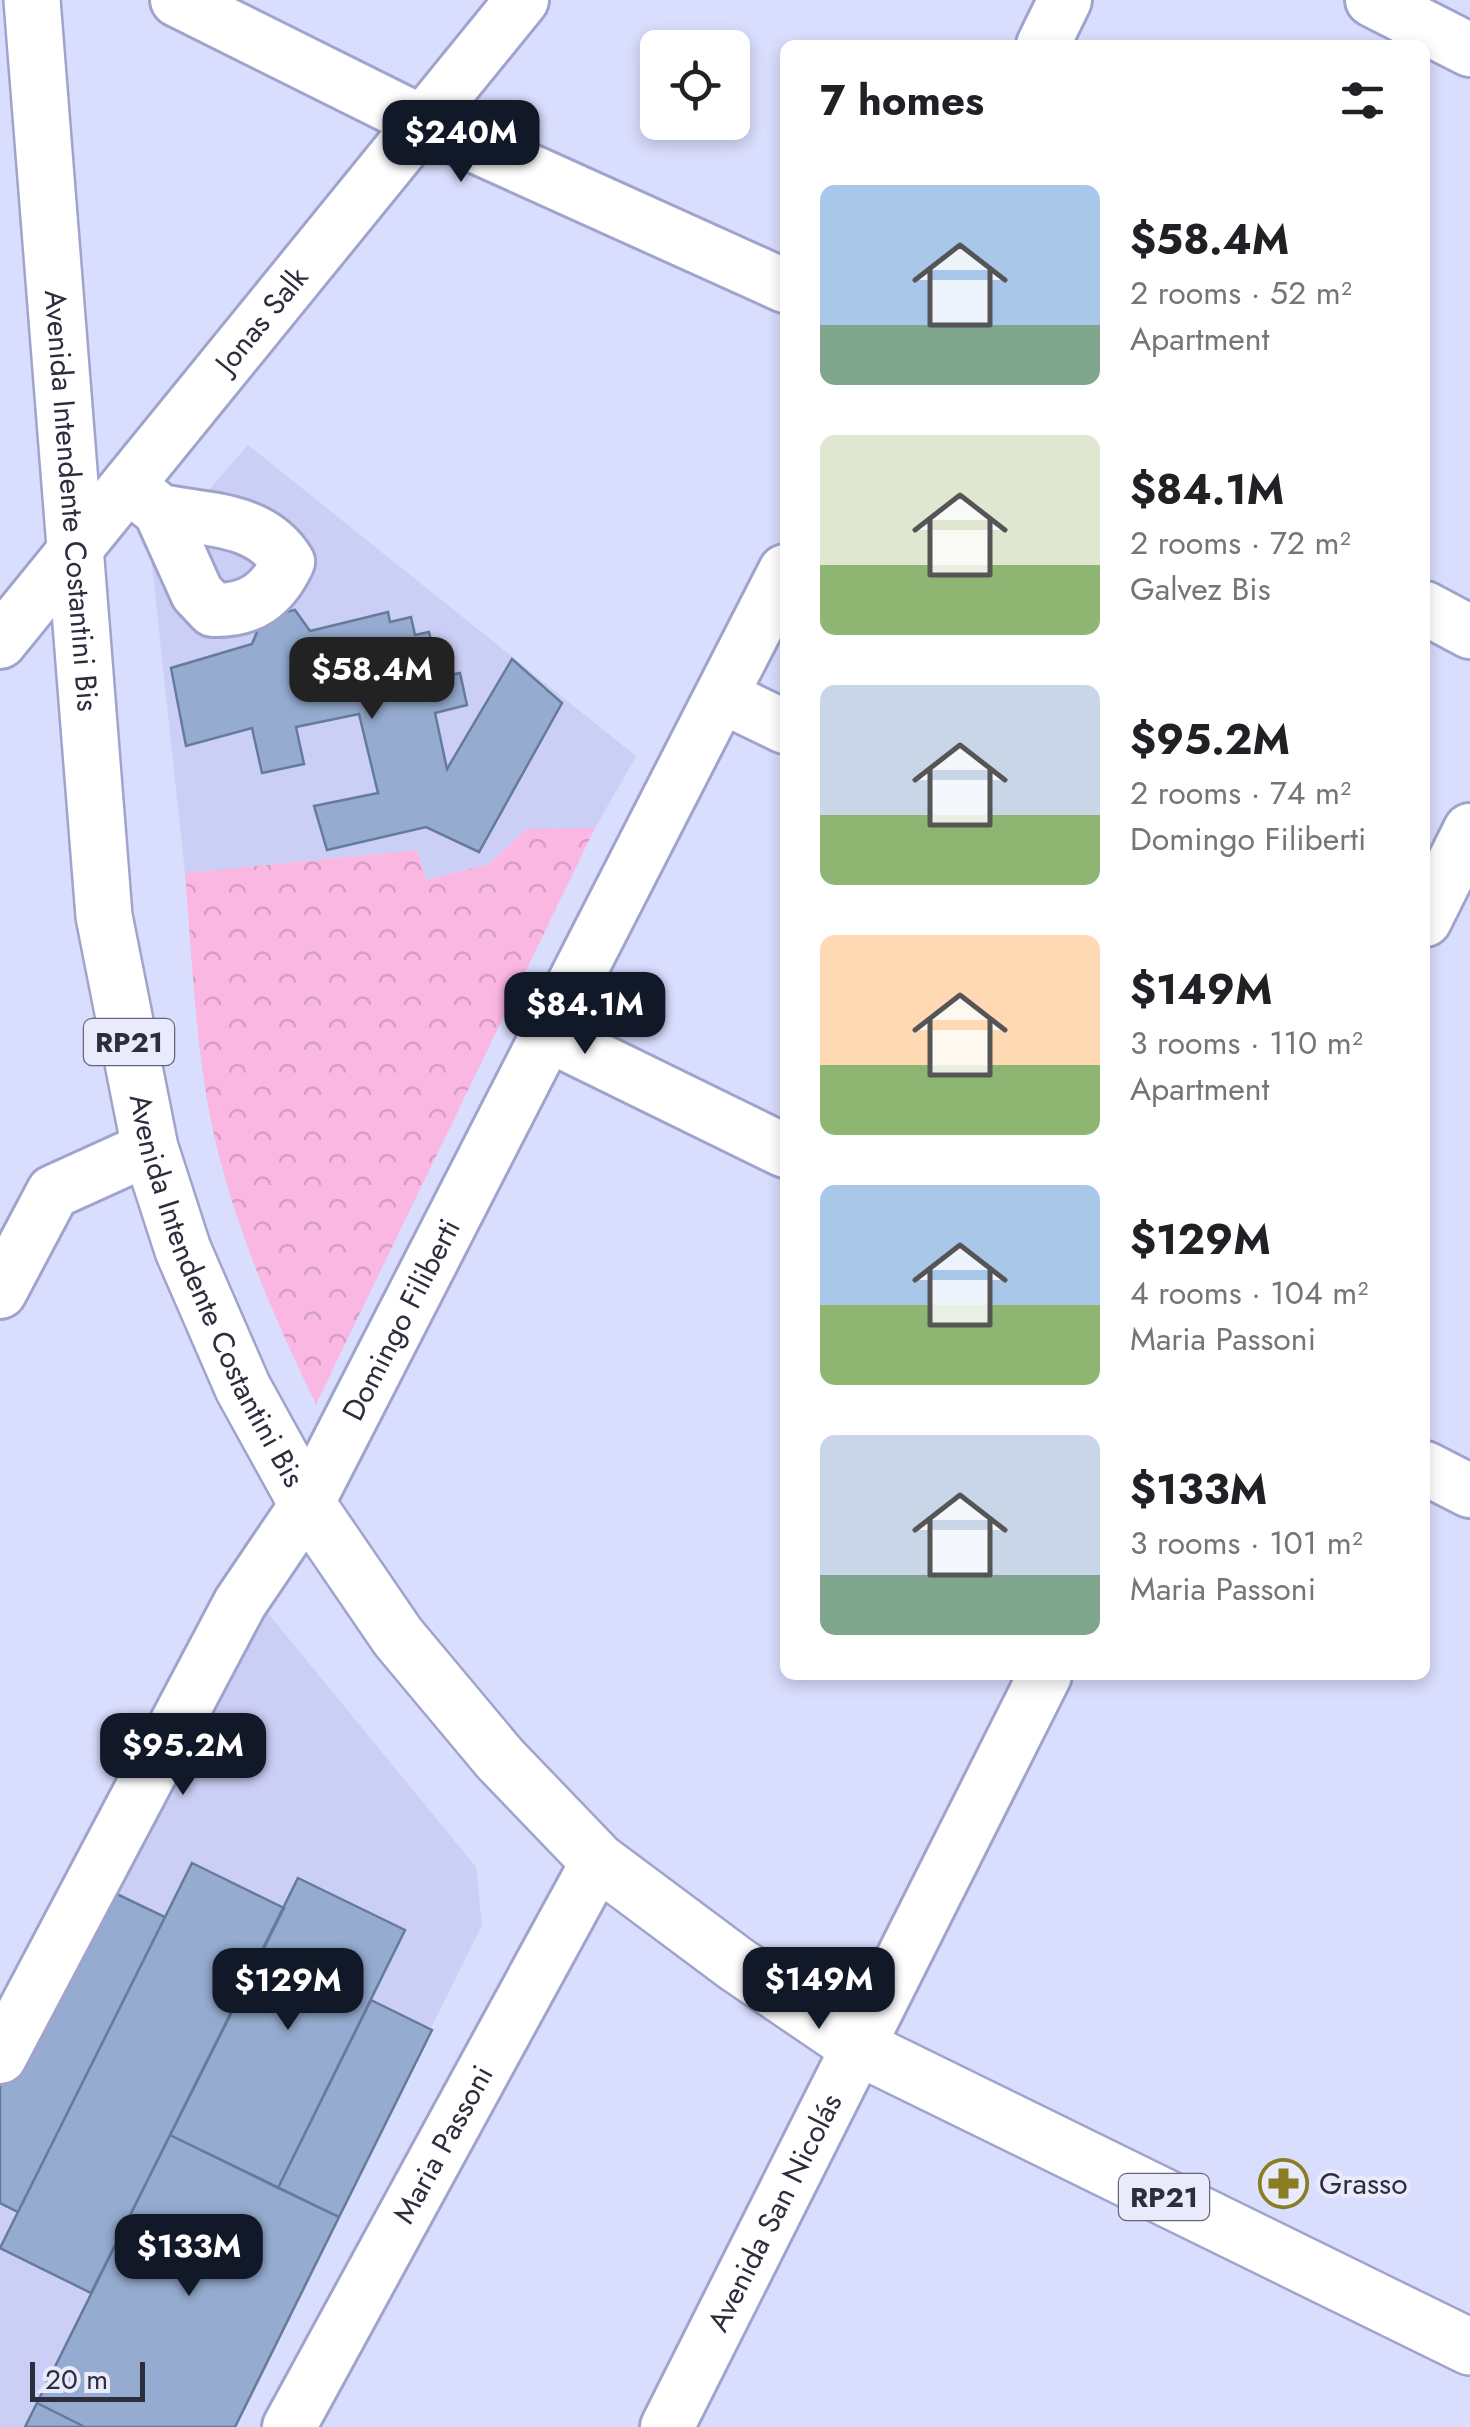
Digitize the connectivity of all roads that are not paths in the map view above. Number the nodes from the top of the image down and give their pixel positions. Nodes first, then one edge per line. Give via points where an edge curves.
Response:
1 (32, 0) edge
2 (177, 0) edge
3 (522, 0) edge
4 (1065, 0) edge
5 (1372, 0) edge
6 (1045, 40) edge
7 (1470, 50) edge
8 (424, 123) junction
9 (780, 284) edge
10 (78, 546) junction
11 (780, 581) edge
12 (1430, 611) edge
13 (1470, 632) edge
14 (0, 642) edge
15 (723, 698) junction
16 (780, 725) edge
17 (1470, 830) edge
18 (1430, 910) edge
19 (550, 1036) junction
20 (150, 1148) junction
21 (780, 1149) edge
22 (0, 1292) edge
23 (1430, 1471) edge
24 (1470, 1491) edge
25 (308, 1504) junction
26 (1042, 1680) edge
27 (598, 1861) junction
28 (858, 2047) junction
29 (0, 2057) edge
30 (1470, 2348) edge
31 (289, 2427) edge
32 (667, 2427) edge

1 - 10 main road, Avenida Intendente Costantini Bis / RP21
2 - 8 street
3 - 8 street, Jonas Salk
4 - 6 street
5 - 7 street
8 - 9 street
8 - 10 street, Jonas Salk via 144,498
10 - 14 street, Jonas Salk
10 - 20 main road, Avenida Intendente Costantini Bis / RP21 via 104,916
11 - 15 street, Domingo Filiberti
12 - 13 street
15 - 16 street
15 - 19 street, Domingo Filiberti
17 - 18 street
19 - 21 street
19 - 25 street, Domingo Filiberti
20 - 22 street via 53,1192
20 - 25 main road, Avenida Intendente Costantini Bis / RP21 via 183,1250 243,1388
23 - 24 street
25 - 27 main road, Avenida Intendente Costantini Bis / RP21 via 398,1637 500,1759
25 - 29 street, Domingo Filiberti via 240,1603
26 - 28 street, Avenida San Nicolás
27 - 28 main road, Avenida Intendente Costantini Bis / RP21
27 - 31 street, Maria Passoni
28 - 30 main road, RP21
28 - 32 street, Avenida San Nicolás

